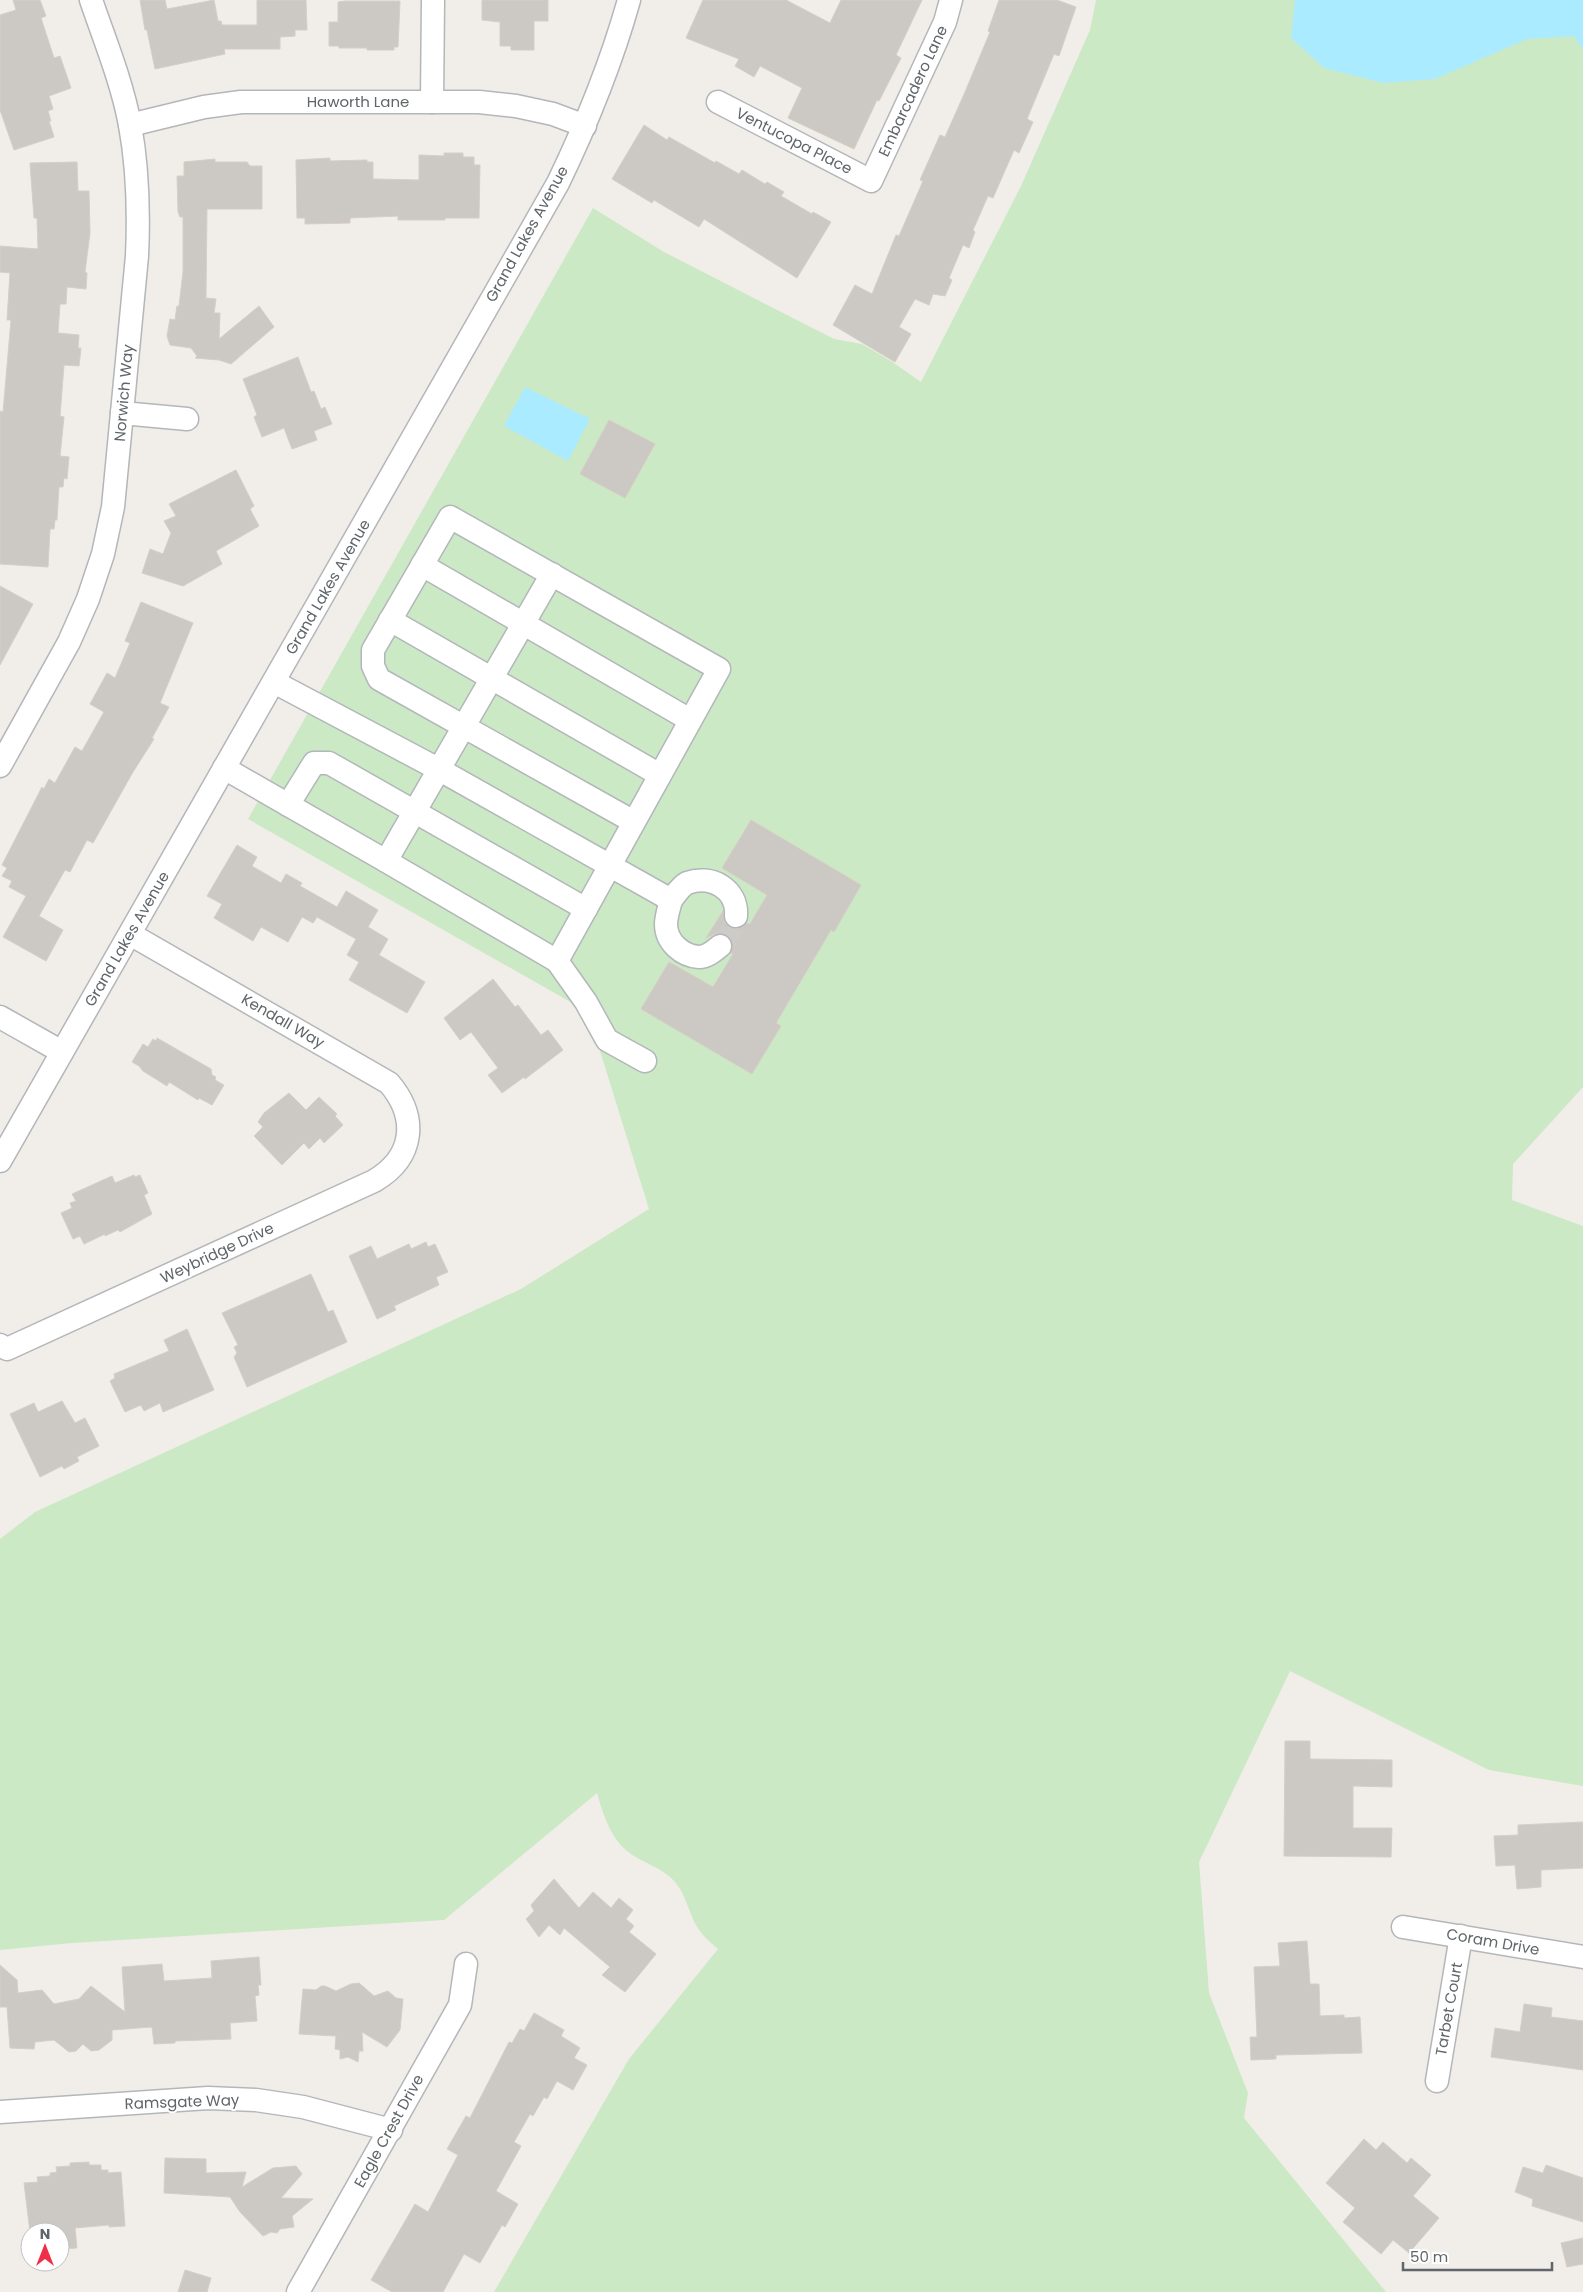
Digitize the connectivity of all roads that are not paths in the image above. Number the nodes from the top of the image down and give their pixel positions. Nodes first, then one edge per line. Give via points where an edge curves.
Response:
1 (91, 0) edge
2 (432, 0) edge
3 (629, 0) edge
4 (951, 0) edge
5 (432, 102) junction
6 (718, 102) dead end
7 (130, 125) junction
8 (585, 126) junction
9 (871, 181) joint
10 (122, 413) junction
11 (187, 419) dead end
12 (422, 565) junction
13 (552, 574) junction
14 (390, 620) junction
15 (523, 623) junction
16 (492, 678) junction
17 (274, 682) junction
18 (690, 720) junction
19 (463, 726) junction
20 (0, 766) edge
21 (224, 768) junction
22 (440, 770) junction
23 (660, 774) junction
24 (288, 805) junction
25 (416, 812) junction
26 (634, 822) junction
27 (386, 861) junction
28 (609, 866) junction
29 (671, 900) junction
30 (586, 909) junction
31 (736, 916) tunnel mouth
32 (130, 934) junction
33 (720, 946) tunnel mouth
34 (557, 961) junction
35 (0, 1018) edge
36 (62, 1052) junction
37 (645, 1060) dead end
38 (409, 1130) joint
39 (0, 1161) edge
40 (0, 1345) edge
41 (1403, 1926) dead end
42 (1461, 1936) junction
43 (1583, 1957) edge
44 (466, 1964) dead end
45 (1437, 2081) dead end
46 (0, 2112) edge
47 (391, 2130) junction
48 (298, 2292) edge

1 - 7 street, Norwich Way
2 - 5 street
3 - 8 street, Grand Lakes Avenue via 614,53
4 - 9 street, Embarcadero Lane via 945,22
5 - 7 street, Haworth Lane via 241,102 204,107
5 - 8 street, Haworth Lane via 516,106 553,114
6 - 9 street, Ventucopa Place
7 - 10 street, Norwich Way via 139,216
8 - 17 street, Grand Lakes Avenue via 558,183
10 - 11 street
10 - 20 street, Norwich Way via 113,507 103,554 88,599 69,642
12 - 13 street via 450,517
12 - 14 street
12 - 15 street
13 - 15 street
13 - 18 street via 719,669
14 - 16 street
14 - 19 street via 373,650 373,666 379,679
15 - 16 street
15 - 18 street
16 - 19 street
16 - 23 street
17 - 21 street, Grand Lakes Avenue
17 - 22 street
18 - 23 street
19 - 22 street
19 - 26 street
21 - 24 street
21 - 32 street, Grand Lakes Avenue
22 - 25 street
22 - 28 street
23 - 26 street
24 - 25 street via 314,763 330,763
24 - 27 street
25 - 27 street
25 - 30 street
26 - 28 street
27 - 34 street
28 - 29 street
28 - 30 street
29 - 31 street via 685,884 701,880 719,884 732,894
29 - 33 street via 666,924 670,942 682,952 700,957
30 - 34 street
32 - 36 street, Grand Lakes Avenue
32 - 38 street, Kendall Way via 384,1079 400,1097 407,1113
34 - 37 street via 586,1002 607,1040
35 - 36 street
36 - 39 street, Grand Lakes Avenue
38 - 40 street, Weybridge Drive via 406,1147 397,1163 374,1181 7,1349
41 - 42 street, Coram Drive
42 - 43 street, Coram Drive
42 - 45 street, Tarbet Court
44 - 47 street, Eagle Crest Drive via 460,2005
46 - 47 street, Ramsgate Way via 208,2098 256,2100 303,2107
47 - 48 street, Eagle Crest Drive

